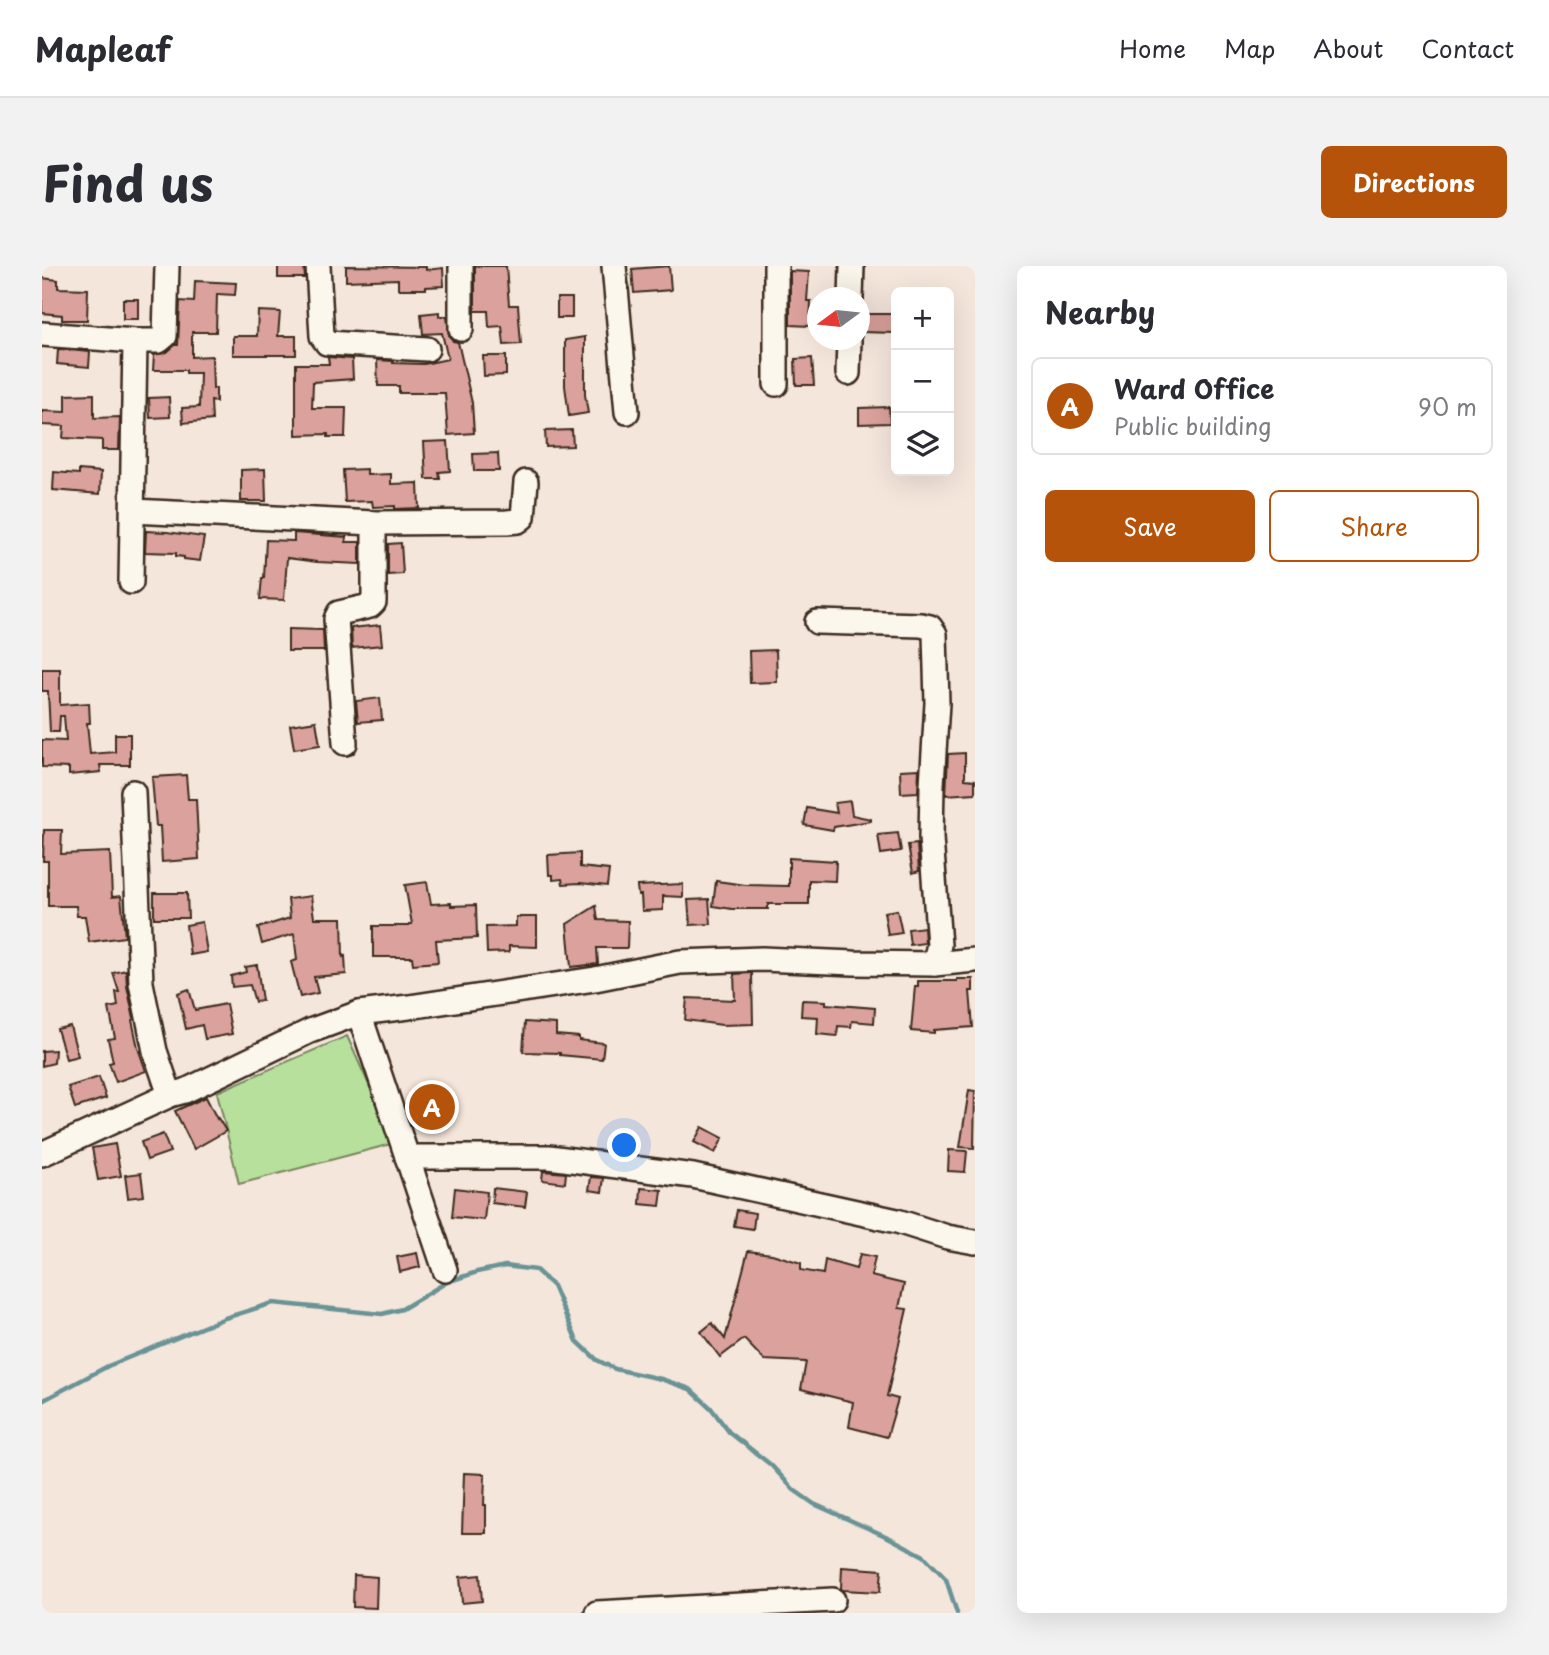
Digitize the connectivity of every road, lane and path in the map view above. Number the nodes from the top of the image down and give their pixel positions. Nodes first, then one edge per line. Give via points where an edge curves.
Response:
1 (167, 266) edge
2 (318, 266) edge
3 (461, 266) edge
4 (614, 266) edge
5 (776, 266) edge
6 (852, 266) edge
7 (851, 287) edge
8 (461, 329) dead end
9 (42, 334) edge
10 (135, 341) junction
11 (427, 349) dead end
12 (849, 350) edge
13 (848, 373) dead end
14 (776, 384) dead end
15 (627, 412) dead end
16 (526, 482) dead end
17 (132, 512) junction
18 (374, 523) junction
19 (131, 582) dead end
20 (817, 622) dead end
21 (345, 743) dead end
22 (133, 792) dead end
23 (975, 960) edge
24 (934, 964) junction
25 (359, 1013) junction
26 (170, 1095) junction
27 (42, 1154) edge
28 (407, 1157) junction
29 (975, 1242) edge
30 (445, 1270) dead end
31 (834, 1600) dead end
32 (597, 1613) edge

1 - 10 street via 165,336 159,341
2 - 11 street via 322,336 327,343
3 - 8 street
4 - 15 street
5 - 14 street
6 - 7 street
9 - 10 street
10 - 17 street
12 - 13 street
16 - 18 street via 523,517 518,521
17 - 18 street
17 - 19 street
18 - 21 street via 374,602 336,618
20 - 24 street via 922,625 935,634 931,838 939,946
22 - 26 street via 141,983
23 - 24 street
24 - 25 street via 762,959 680,962
25 - 26 street
25 - 28 street
26 - 27 street
28 - 29 street via 549,1157 693,1176
28 - 30 street
31 - 32 street

